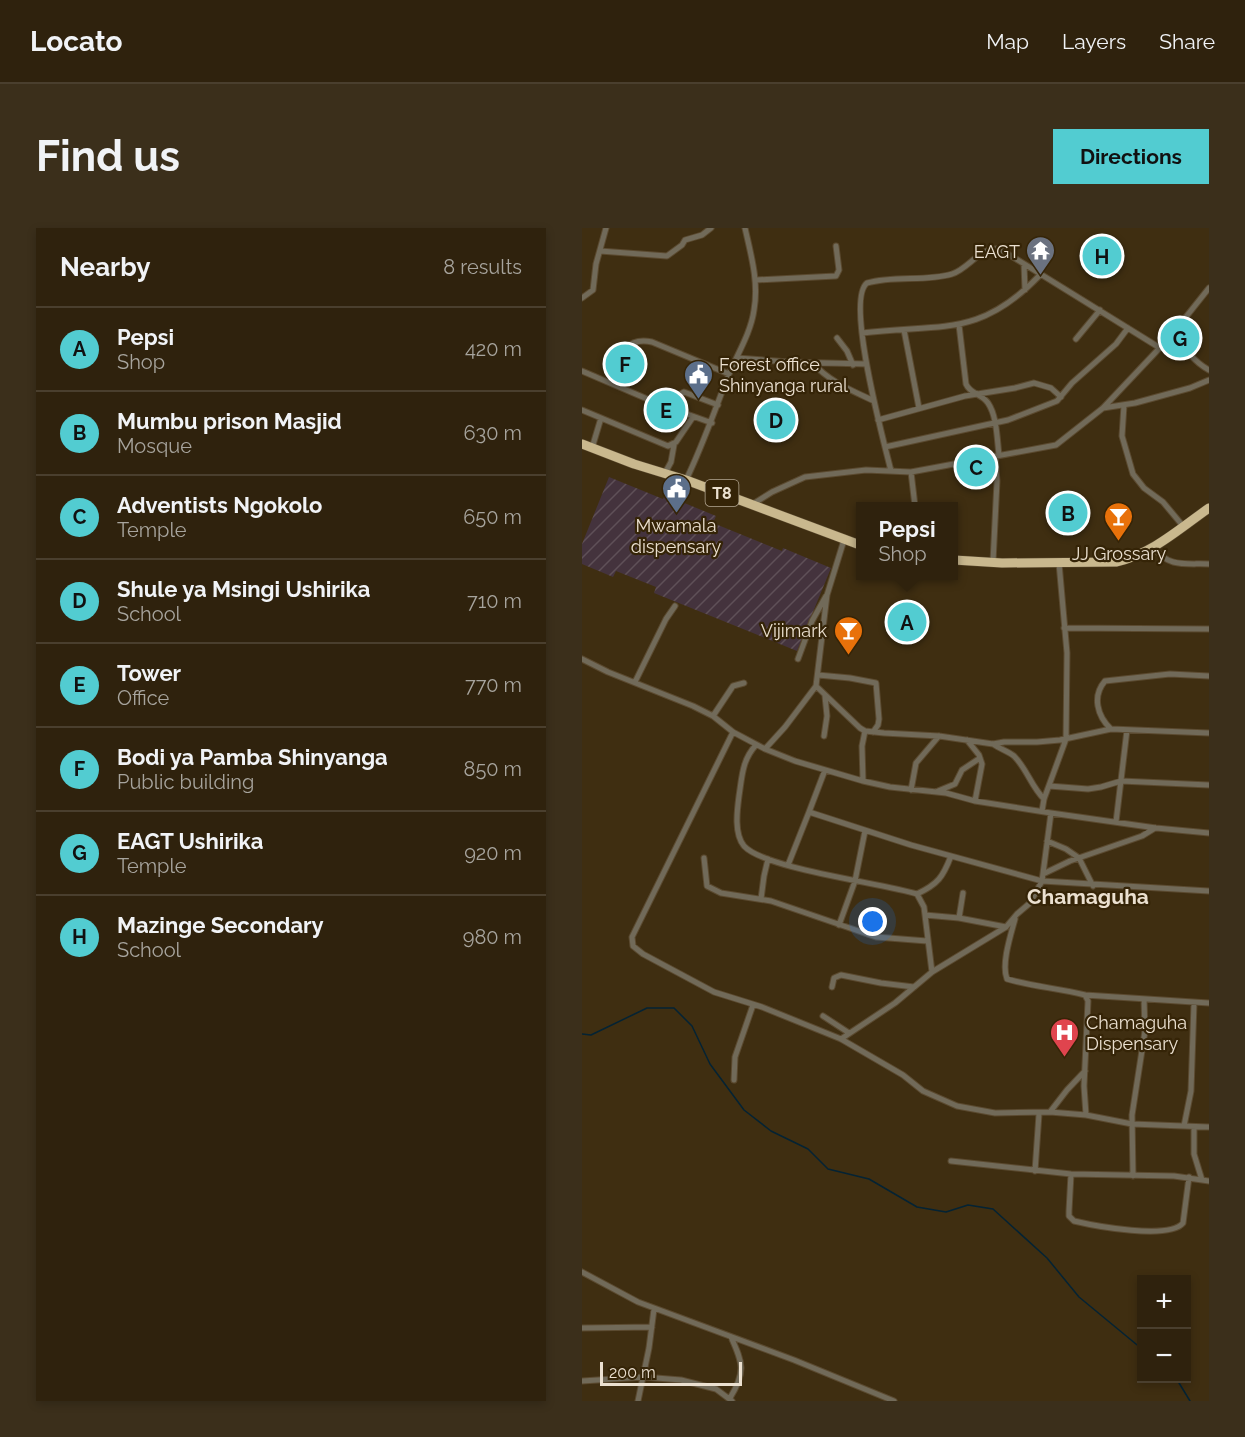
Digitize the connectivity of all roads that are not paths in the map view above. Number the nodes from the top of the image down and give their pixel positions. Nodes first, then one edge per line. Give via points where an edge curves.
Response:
1 (606, 228) edge
2 (711, 228) edge
3 (745, 228) edge
4 (836, 246) dead end
5 (600, 251) junction
6 (1024, 264) junction
7 (1040, 275) junction
8 (756, 280) junction
9 (1209, 288) edge
10 (1025, 290) junction
11 (582, 298) edge
12 (1100, 310) junction
13 (959, 325) junction
14 (1128, 328) junction
15 (904, 330) junction
16 (862, 333) junction
17 (1170, 337) junction
18 (837, 338) dead end
19 (1076, 339) dead end
20 (1160, 348) junction
21 (737, 357) junction
22 (813, 363) junction
23 (866, 364) junction
24 (853, 365) junction
25 (1209, 370) edge
26 (582, 371) edge
27 (729, 374) junction
28 (1209, 380) edge
29 (610, 382) junction
30 (977, 394) junction
31 (1061, 397) junction
32 (874, 401) junction
33 (718, 405) junction
34 (1124, 405) junction
35 (919, 408) junction
36 (1102, 408) junction
37 (671, 409) junction
38 (582, 410) edge
39 (601, 417) junction
40 (693, 417) junction
41 (878, 420) junction
42 (712, 423) junction
43 (994, 423) junction
44 (582, 444) edge
45 (674, 445) junction
46 (885, 447) junction
47 (592, 448) junction
48 (997, 455) junction
49 (891, 471) junction
50 (911, 472) junction
51 (665, 473) junction
52 (686, 480) junction
53 (914, 502) edge
54 (753, 504) junction
55 (1209, 508) edge
56 (1183, 526) junction
57 (844, 540) junction
58 (856, 544) edge
59 (1154, 548) junction
60 (958, 560) edge
61 (993, 562) junction
62 (1059, 563) junction
63 (1209, 564) edge
64 (827, 595) junction
65 (675, 606) dead end
66 (1064, 628) junction
67 (1209, 629) edge
68 (798, 659) dead end
69 (582, 660) edge
70 (818, 675) junction
71 (1209, 676) edge
72 (635, 682) junction
73 (744, 683) dead end
74 (816, 686) junction
75 (825, 696) junction
76 (713, 716) junction
77 (1111, 729) junction
78 (1127, 730) junction
79 (865, 731) junction
80 (733, 732) junction
81 (873, 732) junction
82 (1209, 733) edge
83 (824, 736) dead end
84 (939, 736) junction
85 (1066, 738) junction
86 (967, 740) junction
87 (1006, 742) junction
88 (993, 744) junction
89 (756, 745) junction
90 (765, 749) junction
91 (1012, 754) junction
92 (980, 758) junction
93 (825, 770) junction
94 (862, 781) junction
95 (1121, 781) junction
96 (1209, 785) edge
97 (1049, 786) junction
98 (911, 790) junction
99 (934, 792) junction
100 (1044, 800) junction
101 (975, 801) junction
102 (1042, 811) junction
103 (809, 812) junction
104 (1051, 813) junction
105 (1116, 822) junction
106 (1156, 828) junction
107 (865, 831) junction
108 (1209, 833) edge
109 (1047, 841) junction
110 (951, 856) junction
111 (704, 858) dead end
112 (1079, 858) junction
113 (768, 859) junction
114 (788, 865) junction
115 (1043, 874) junction
116 (855, 881) junction
117 (1042, 881) junction
118 (1093, 886) junction
119 (1209, 891) edge
120 (963, 892) dead end
121 (917, 894) junction
122 (761, 899) junction
123 (1017, 914) junction
124 (925, 915) junction
125 (958, 918) junction
126 (839, 925) junction
127 (1006, 927) junction
128 (927, 941) junction
129 (932, 972) junction
130 (832, 987) dead end
131 (914, 987) junction
132 (1085, 995) junction
133 (1144, 999) junction
134 (1194, 1003) junction
135 (1209, 1003) edge
136 (753, 1005) junction
137 (823, 1016) dead end
138 (849, 1033) junction
139 (841, 1039) junction
140 (1085, 1071) junction
141 (734, 1080) dead end
142 (1050, 1112) junction
143 (1039, 1114) junction
144 (1086, 1115) junction
145 (1132, 1124) junction
146 (1184, 1126) junction
147 (1194, 1127) junction
148 (1209, 1127) edge
149 (951, 1161) dead end
150 (1035, 1171) junction
151 (1071, 1174) junction
152 (1133, 1176) junction
153 (1189, 1177) junction
154 (1202, 1180) junction
155 (1209, 1181) edge
156 (582, 1272) edge
157 (654, 1309) junction
158 (652, 1327) junction
159 (582, 1328) edge
160 (731, 1337) junction
161 (582, 1376) edge
162 (644, 1377) junction
163 (582, 1381) edge
164 (593, 1381) junction
165 (731, 1399) edge
166 (639, 1401) edge
167 (894, 1401) edge

1 - 5 street
2 - 5 street via 685,240 667,256
3 - 8 street
4 - 8 street via 836,276
5 - 11 street via 592,290
6 - 7 street
6 - 10 street
6 - 16 street via 993,248 950,274 867,283 861,296
7 - 10 street
7 - 12 street
8 - 21 street via 752,321
9 - 17 street
10 - 13 street via 1001,309
12 - 14 street
12 - 19 street
13 - 15 street
13 - 30 street via 966,384 968,390
14 - 20 street
14 - 31 street
15 - 16 street
15 - 35 street
16 - 23 street
17 - 20 street
17 - 25 street
18 - 24 street
20 - 36 street
21 - 22 street
21 - 27 street
22 - 24 street
22 - 32 street via 835,381
23 - 24 street
23 - 32 street
26 - 29 street
27 - 29 street via 642,340 632,342 624,351
27 - 33 street
28 - 34 street
29 - 37 street
30 - 31 street via 1034,382 1052,388
30 - 35 street
30 - 43 street via 989,404
31 - 43 street
32 - 41 street
33 - 37 street via 684,392
33 - 42 street
34 - 36 street
34 - 56 street via 1122,436 1133,474
35 - 41 street
36 - 48 street via 1056,445
37 - 40 street
38 - 39 street
39 - 45 street
39 - 47 street
40 - 42 street
40 - 45 street
41 - 46 street
42 - 52 street
43 - 46 street
43 - 48 street
44 - 47 highway, T8
45 - 51 street
46 - 49 street
47 - 51 highway, T8
48 - 50 street
48 - 61 street
49 - 50 street
49 - 54 street via 805,477
50 - 53 street
51 - 52 highway, T8
52 - 54 highway, T8
54 - 57 highway, T8
55 - 56 highway
56 - 59 highway
57 - 58 highway, T8
57 - 64 street
59 - 62 highway via 1116,562
59 - 63 street via 1170,562
60 - 61 highway
61 - 62 highway
62 - 66 street
64 - 68 street via 816,612
64 - 70 street
65 - 72 street
66 - 67 street
66 - 85 street
69 - 72 street
70 - 74 street
70 - 81 street via 876,684 879,719
71 - 77 street via 1170,674 1105,681 1097,708
72 - 76 street
73 - 76 street via 733,686
74 - 75 street
74 - 90 street
75 - 79 street
75 - 83 street
76 - 80 street
77 - 78 street
77 - 85 street
78 - 82 street
78 - 95 street
79 - 81 street
79 - 94 street
80 - 89 street
80 - 136 street via 632,937 633,946 643,954 692,982
81 - 84 street
84 - 86 street
84 - 98 street via 916,763
85 - 87 street
85 - 97 street
86 - 88 street
86 - 92 street
87 - 88 street
87 - 91 street
88 - 91 street
89 - 90 street
89 - 113 street via 743,769 738,835 744,847
90 - 93 street
91 - 100 street
92 - 99 street via 962,770 955,784
92 - 101 street
93 - 94 street
93 - 103 street
94 - 98 street
95 - 96 street
95 - 97 street via 1088,789
95 - 105 street
97 - 100 street
98 - 99 street
99 - 101 street
100 - 102 street
101 - 102 street
102 - 104 street
103 - 107 street
103 - 114 street
104 - 105 street
104 - 109 street
105 - 106 street
106 - 108 street
106 - 112 street
107 - 110 street
107 - 116 street
109 - 112 street
109 - 115 street
110 - 117 street
110 - 121 street via 940,880
111 - 122 street via 710,889
112 - 115 street
112 - 118 street
113 - 114 street
113 - 122 street
114 - 116 street
115 - 117 street
116 - 121 street
116 - 126 street
117 - 118 street
117 - 123 street via 1030,903
118 - 119 street
120 - 125 street
121 - 124 street
122 - 126 street
123 - 127 street
123 - 132 street via 1008,942 1007,979
124 - 125 street
124 - 128 street
125 - 127 street
126 - 128 street via 876,937
127 - 129 street
128 - 129 street
129 - 131 street
130 - 131 street via 834,978 840,975
131 - 138 street
132 - 133 street
132 - 140 street via 1089,1003
133 - 134 street
133 - 145 street via 1146,1025
134 - 135 street
134 - 146 street via 1191,1091
136 - 139 street
136 - 141 street via 735,1057
137 - 138 street
138 - 139 street
139 - 143 street via 923,1091 951,1103 995,1113
140 - 142 street
140 - 144 street
142 - 143 street
142 - 144 street
143 - 150 street
144 - 145 street
145 - 146 street
145 - 152 street
146 - 147 street
147 - 148 street
147 - 154 street via 1194,1154
149 - 150 street
150 - 151 street
151 - 152 street
151 - 153 street via 1069,1216 1074,1221 1147,1232 1175,1229 1183,1223
152 - 153 street
153 - 154 street
154 - 155 street
156 - 157 street
157 - 158 street
157 - 160 street
158 - 159 street
158 - 162 street
160 - 165 street via 742,1362
160 - 167 street
161 - 164 street
162 - 164 street
162 - 165 street via 681,1380 716,1389
162 - 166 street
163 - 164 street

